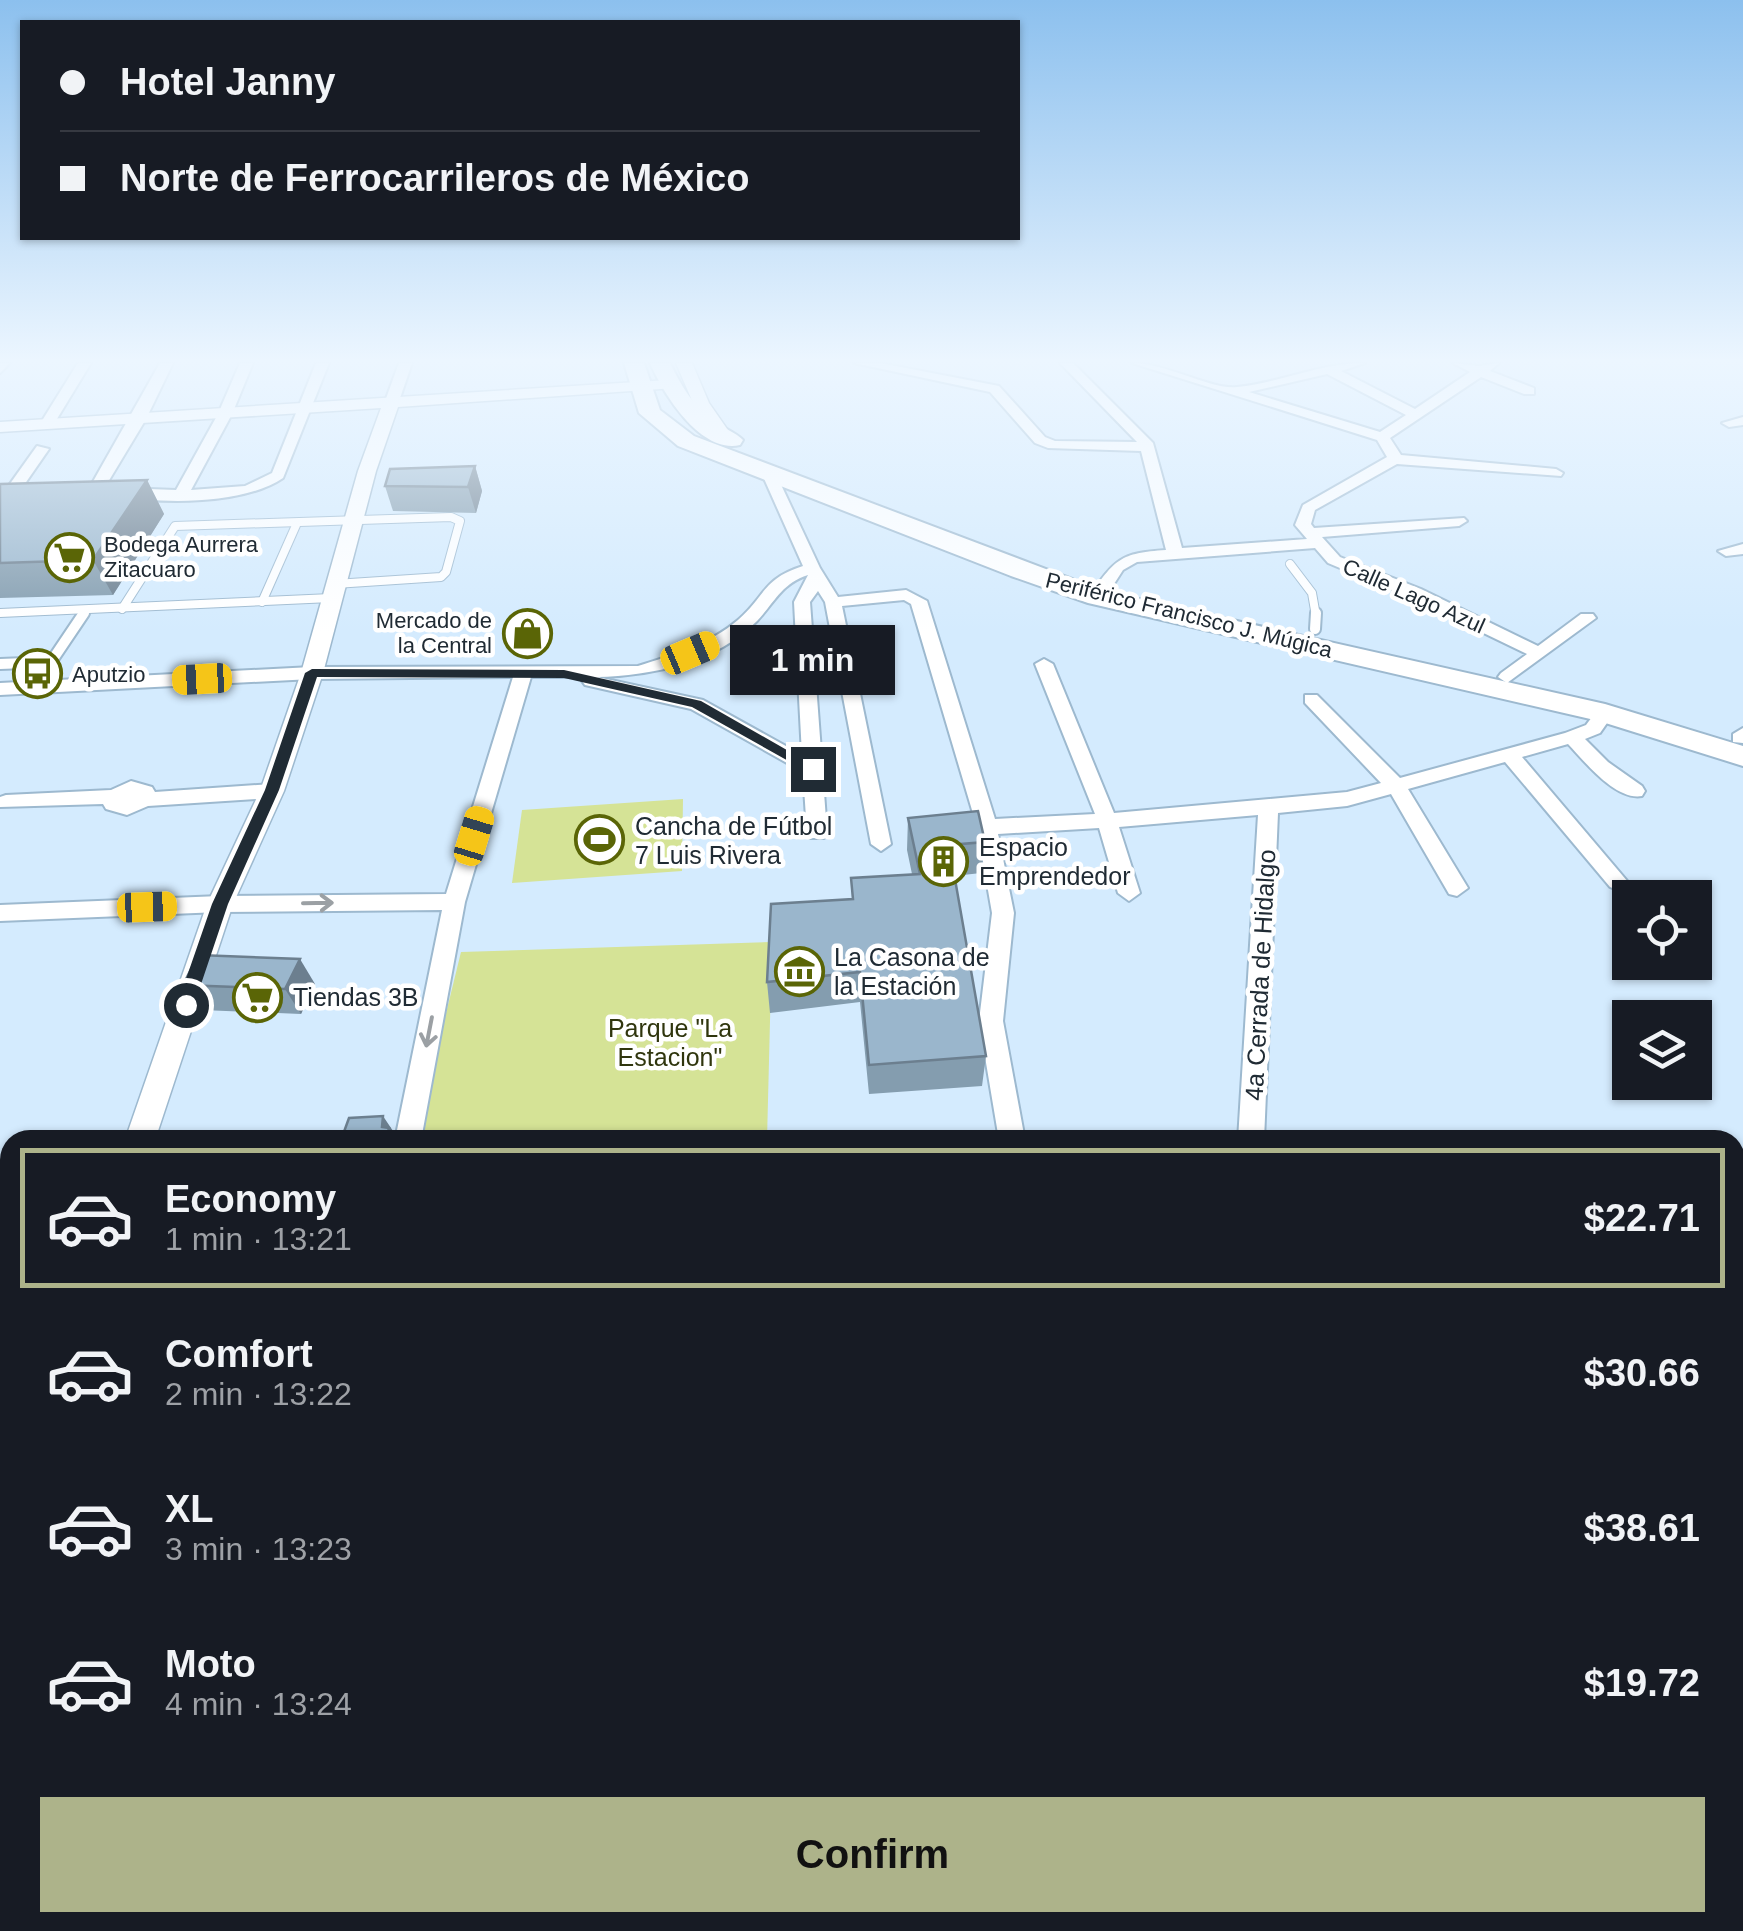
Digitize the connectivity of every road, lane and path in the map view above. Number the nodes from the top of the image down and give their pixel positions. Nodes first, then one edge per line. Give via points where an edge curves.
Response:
1 (40, 453) edge
2 (115, 453) edge
3 (204, 453) edge
4 (288, 453) edge
5 (375, 453) edge
6 (738, 453) edge
7 (750, 453) edge
8 (1149, 453) edge
9 (1393, 453) edge
10 (1394, 459) junction
11 (1556, 473) dead end
12 (770, 474) junction
13 (182, 493) junction
14 (12, 495) edge
15 (354, 518) junction
16 (1460, 521) dead end
17 (297, 523) junction
18 (1313, 538) junction
19 (1175, 552) junction
20 (1290, 564) dead end
21 (815, 573) junction
22 (1101, 590) junction
23 (333, 591) junction
24 (262, 602) junction
25 (833, 602) junction
26 (122, 609) junction
27 (84, 611) junction
28 (0, 613) edge
29 (1587, 618) dead end
30 (1315, 629) junction
31 (1536, 652) junction
32 (0, 664) edge
33 (1044, 664) dead end
34 (524, 672) junction
35 (312, 673) junction
36 (564, 674) junction
37 (1506, 677) junction
38 (0, 689) edge
39 (1311, 700) dead end
40 (1605, 713) junction
41 (1572, 737) junction
42 (1742, 742) edge
43 (1512, 753) junction
44 (813, 769) junction
45 (1396, 786) junction
46 (272, 790) junction
47 (1635, 791) dead end
48 (6, 802) dead end
49 (1268, 810) junction
50 (1107, 820) junction
51 (986, 827) junction
52 (817, 832) dead end
53 (880, 844) dead end
54 (1615, 880) edge
55 (1457, 888) dead end
56 (1129, 893) dead end
57 (454, 902) junction
58 (220, 904) junction
59 (0, 913) edge
60 (143, 1130) edge
61 (410, 1130) edge
62 (1010, 1130) edge
63 (1252, 1130) edge

1 - 14 street
2 - 13 street via 86,494
3 - 13 street
4 - 13 street via 270,484 243,492
5 - 15 street
6 - 12 main road, Periférico Francisco J. Múgica
7 - 22 main road, Periférico Francisco J. Múgica
8 - 19 street
9 - 10 street
10 - 11 street
10 - 18 street via 1308,508 1304,526
12 - 21 street
12 - 22 main road, Periférico Francisco J. Múgica
15 - 17 lane
15 - 23 street
15 - 23 lane via 460,522 441,577
16 - 18 street
17 - 24 lane
17 - 26 lane via 176,526
18 - 19 street
18 - 31 street, Calle Lago Azul via 1334,560
19 - 22 street via 1133,557
20 - 30 lane via 1314,590
21 - 25 street
21 - 36 street via 777,581 737,629 682,656 639,671
21 - 44 street via 802,602
22 - 30 main road, Periférico Francisco J. Múgica
22 - 40 main road, Periférico Francisco J. Múgica
23 - 24 lane
23 - 35 street
24 - 26 lane
25 - 51 street via 906,596 919,601
25 - 53 street
26 - 27 lane
27 - 28 lane
27 - 32 lane via 50,662
29 - 31 street
30 - 37 main road, Periférico Francisco J. Múgica
31 - 37 street
33 - 50 street
34 - 35 street
34 - 36 street
34 - 57 street
35 - 38 street
35 - 46 street
36 - 44 street via 696,704
37 - 42 main road, Periférico Francisco J. Múgica via 1648,710
39 - 45 street
40 - 41 street via 1593,729
40 - 42 main road, Periférico Francisco J. Múgica
41 - 43 street
41 - 47 street
43 - 45 street
43 - 54 street via 1516,766
44 - 52 street
45 - 49 street
45 - 55 street
46 - 48 street via 144,798 140,788 114,797
46 - 58 street
49 - 50 street
49 - 63 street, 4a Cerrada de Hidalgo
50 - 51 street
50 - 56 street
51 - 62 street via 1003,913 991,998
58 -> 57 street
57 -> 61 street
58 - 59 street
58 - 60 street

